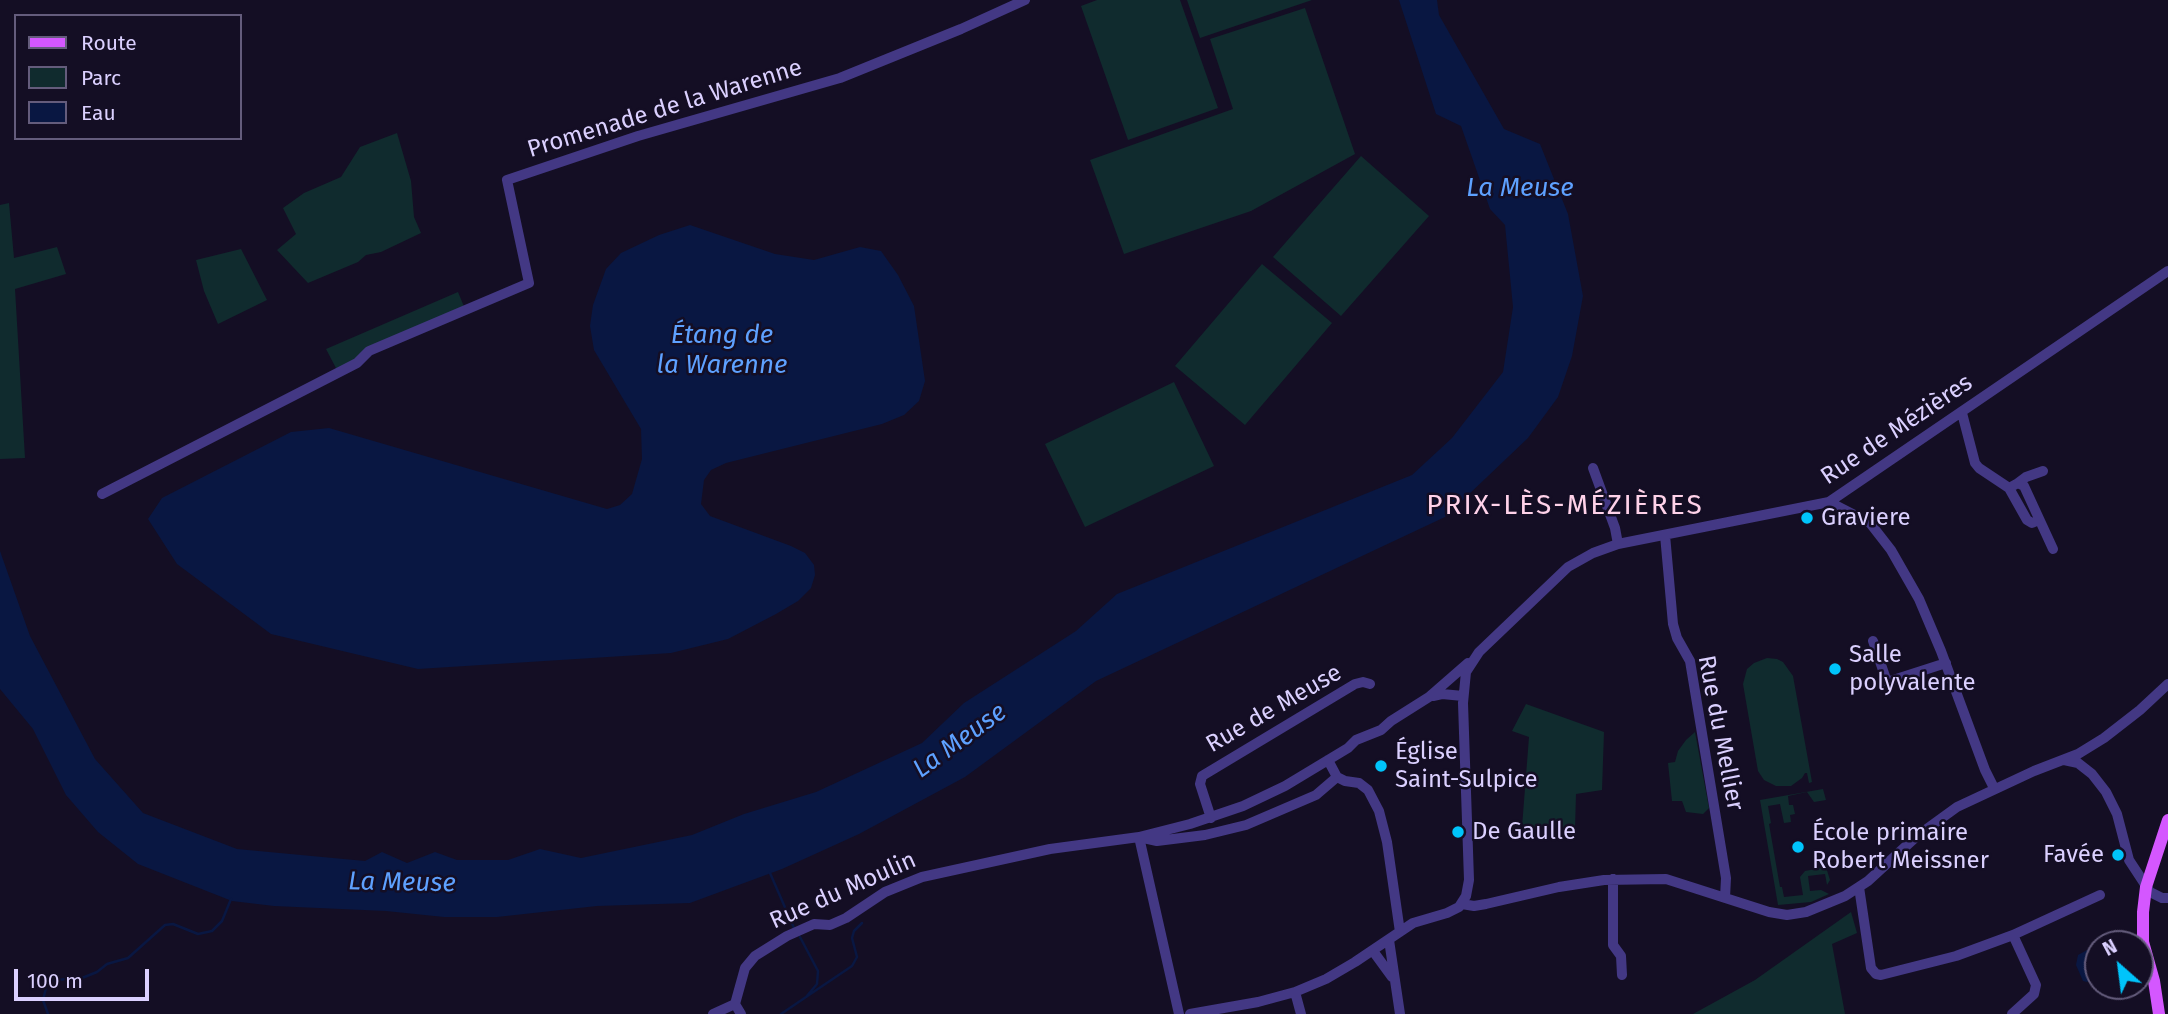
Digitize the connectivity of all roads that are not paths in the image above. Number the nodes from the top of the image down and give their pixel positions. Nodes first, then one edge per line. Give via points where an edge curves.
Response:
1 (1025, 0) edge
2 (2168, 271) edge
3 (1962, 412) junction
4 (1593, 468) dead end
5 (2043, 471) dead end
6 (2013, 486) junction
7 (102, 495) dead end
8 (1829, 502) junction
9 (1665, 535) junction
10 (1618, 544) junction
11 (2053, 548) dead end
12 (1873, 641) dead end
13 (1473, 659) junction
14 (1946, 663) junction
15 (1370, 684) dead end
16 (2168, 684) edge
17 (1442, 686) junction
18 (1463, 689) junction
19 (1429, 697) junction
20 (1328, 760) junction
21 (2063, 760) junction
22 (1337, 777) junction
23 (1994, 788) junction
24 (1211, 818) junction
25 (2168, 820) edge
26 (1139, 837) junction
27 (1613, 879) junction
28 (1858, 887) junction
29 (2146, 887) junction
30 (2100, 895) dead end
31 (1725, 898) junction
32 (2168, 898) edge
33 (1462, 904) junction
34 (1400, 932) junction
35 (2013, 935) junction
36 (1389, 940) junction
37 (1373, 951) junction
38 (1622, 975) dead end
39 (1393, 980) junction
40 (1295, 992) junction
41 (738, 1009) edge
42 (713, 1014) edge
43 (1179, 1014) edge
44 (1190, 1014) edge
45 (1301, 1014) edge
46 (1400, 1014) edge
47 (2012, 1014) edge
48 (2159, 1014) edge

1 - 7 street, Promenade de la Warenne via 840,78 638,136 507,180 529,283 369,351 357,363
2 - 3 street, Rue de Mézières
3 - 6 street via 1975,463
3 - 8 street, Rue de Mézières
4 - 10 street
5 - 6 street
6 - 11 street via 2024,486
8 - 9 street, Rue de Mézières
8 - 14 street via 1870,523 1891,550 1919,599
9 - 10 street, Rue de Mézières
9 - 31 street, Rue du Mellier via 1673,624 1690,662 1726,878
10 - 13 street, Rue de Mézières via 1568,567
12 - 14 street via 1887,682
13 - 17 street, Rue du Moulin
13 - 18 street, Rue de Mézières
14 - 23 street
15 - 24 street, Rue de Meuse via 1355,684 1202,776 1200,784
16 - 21 street via 2104,738
17 - 18 street
17 - 19 street, Rue du Moulin
18 - 19 street
18 - 33 street via 1469,880
19 - 20 street, Rue du Moulin
20 - 22 street
20 - 24 street, Rue du Moulin via 1261,798
21 - 23 street
21 - 29 street via 2078,763 2106,792 2129,860
22 - 26 street, Rue du Moulin via 1316,795 1235,828 1157,841
22 - 34 street via 1359,783 1376,803
23 - 28 street via 1939,819
24 - 26 street, Rue du Moulin
25 - 29 main road
26 - 41 street, Rue du Moulin via 1050,849 922,877 885,892 846,918 830,925 814,924 755,956 745,968
26 - 43 street
27 - 31 street via 1666,880
27 - 33 street via 1474,906
27 - 38 street via 1612,945 1622,956
28 - 31 street via 1822,906 1787,915
28 - 35 street via 1871,968 1876,974 1955,956
29 - 32 street via 2154,895
29 - 48 main road via 2143,942
30 - 35 street
33 - 34 street
34 - 36 street
35 - 47 street via 2036,985 2034,994
36 - 37 street
36 - 39 street
37 - 39 street
37 - 40 street
39 - 46 street
40 - 44 street
40 - 45 street
41 - 42 street

